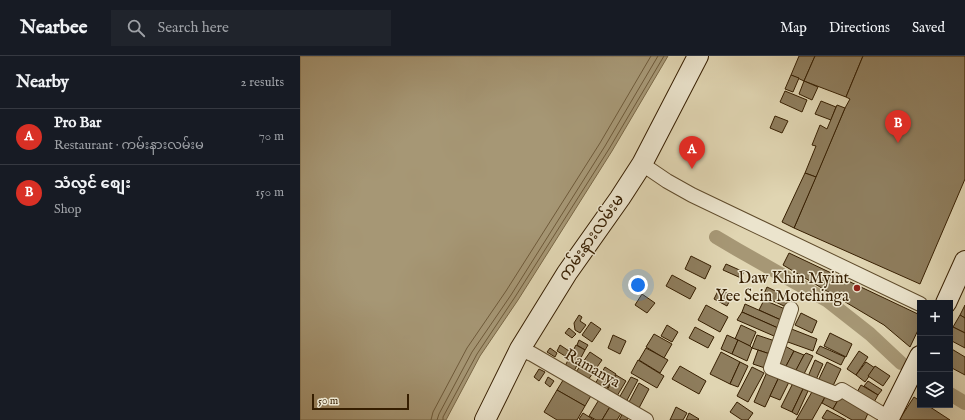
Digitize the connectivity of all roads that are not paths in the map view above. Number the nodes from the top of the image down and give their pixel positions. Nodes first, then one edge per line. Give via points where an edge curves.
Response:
1 (698, 56) edge
2 (642, 164) junction
3 (965, 261) edge
4 (961, 282) edge
5 (948, 300) edge
6 (917, 303) edge
7 (791, 309) dead end
8 (520, 349) junction
9 (917, 362) edge
10 (888, 419) edge
11 (485, 420) edge
12 (646, 420) edge

1 - 2 main road, ကမ်းနားလမ်းမ
2 - 6 street via 692,195
2 - 8 main road, ကမ်းနားလမ်းမ via 567,272
3 - 4 main road
4 - 5 main road
7 - 10 street via 771,368 836,394 842,390
8 - 11 main road, ကမ်းနားလမ်းမ
8 - 12 street, Ramanya
9 - 10 main road

